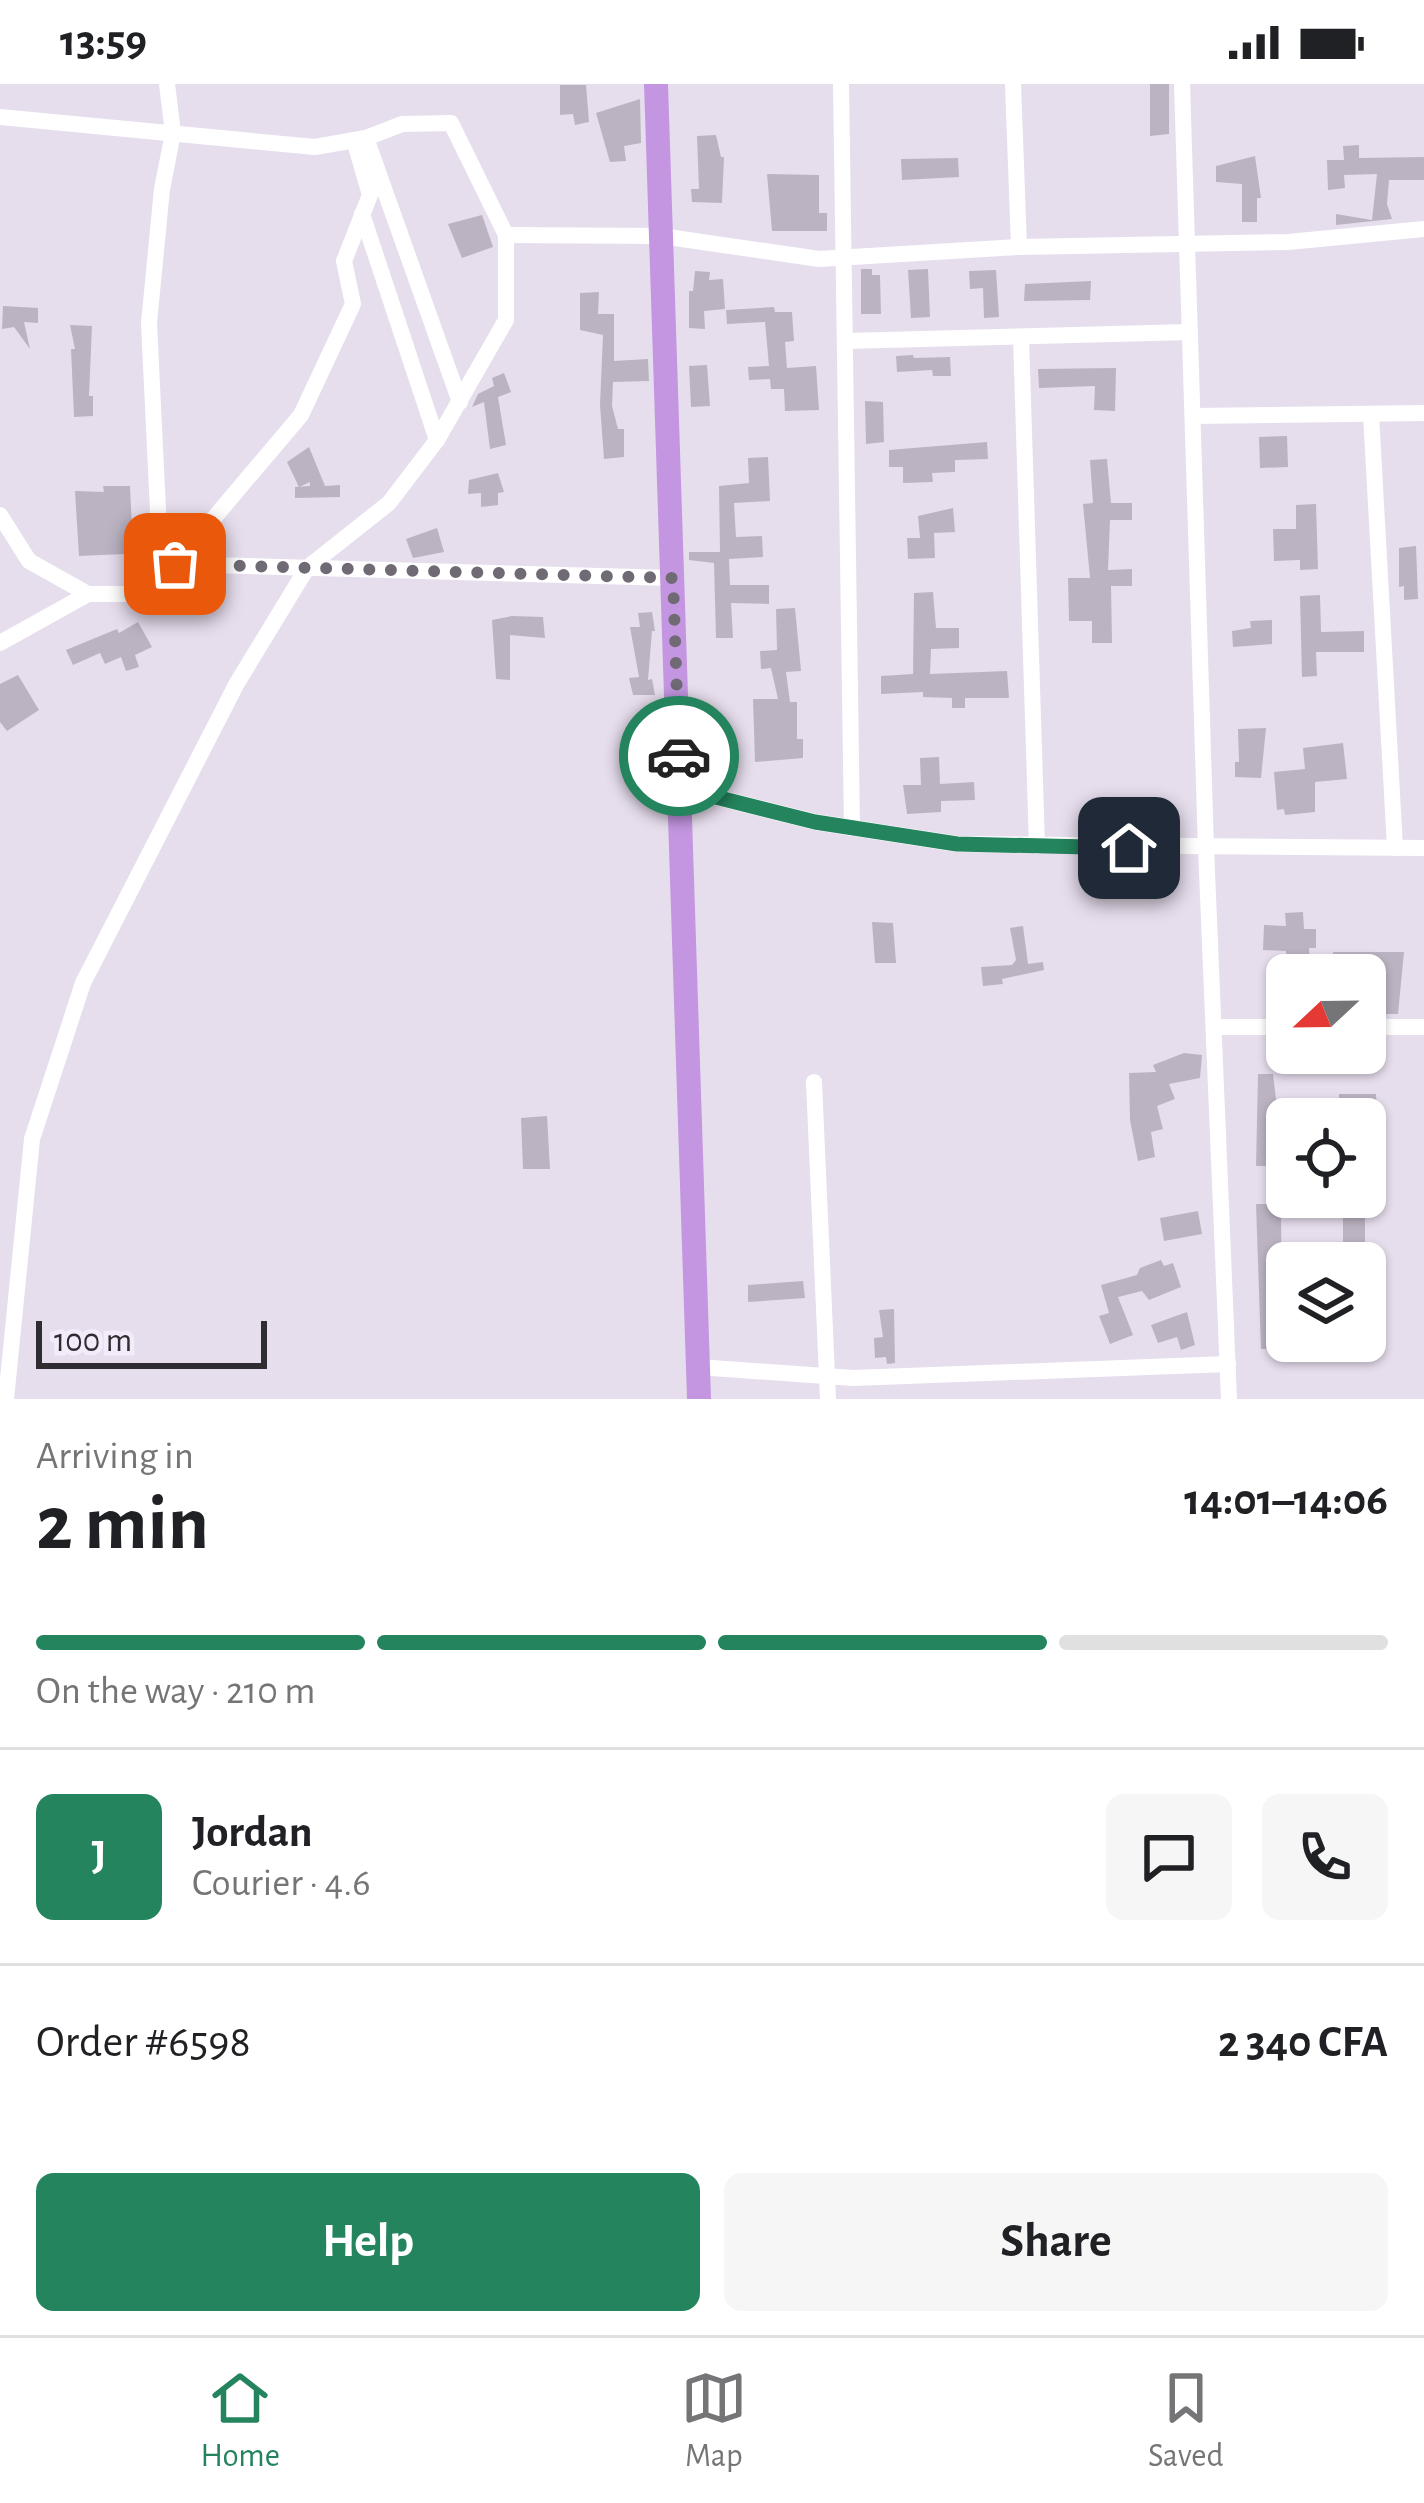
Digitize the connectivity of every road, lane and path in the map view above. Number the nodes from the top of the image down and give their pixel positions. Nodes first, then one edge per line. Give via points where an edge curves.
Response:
1 (167, 84) edge
2 (656, 84) edge
3 (841, 84) edge
4 (1013, 84) edge
5 (1182, 84) edge
6 (0, 117) edge
7 (172, 133) junction
8 (360, 139) junction
9 (362, 213) junction
10 (1424, 229) edge
11 (506, 235) junction
12 (661, 236) junction
13 (1187, 244) junction
14 (1018, 247) junction
15 (844, 257) junction
16 (1190, 332) junction
17 (1021, 337) junction
18 (845, 340) junction
19 (460, 402) junction
20 (1424, 413) edge
21 (1371, 414) junction
22 (1193, 416) junction
23 (437, 440) junction
24 (0, 515) edge
25 (307, 568) junction
26 (168, 569) junction
27 (673, 578) junction
28 (88, 594) junction
29 (0, 643) edge
30 (680, 788) junction
31 (852, 828) junction
32 (1037, 846) junction
33 (1206, 848) junction
34 (1395, 848) junction
35 (1424, 848) edge
36 (1214, 1027) junction
37 (1266, 1027) edge
38 (1386, 1027) edge
39 (1424, 1027) edge
40 (814, 1082) dead end
41 (1228, 1364) junction
42 (698, 1367) junction
43 (827, 1378) junction
44 (6, 1399) edge
45 (699, 1399) edge
46 (828, 1399) edge
47 (1229, 1399) edge

1 - 7 street
2 - 12 highway
3 - 15 street
4 - 14 street
5 - 13 street
6 - 7 street
7 - 8 street via 315,147
7 - 26 street via 149,322
8 - 9 street via 370,195
8 - 11 street via 402,124 451,123
8 - 19 street
9 - 23 street
9 - 26 street via 344,261 353,304 302,415
10 - 13 street
11 - 12 street
11 - 19 street via 506,320
12 - 15 street
12 - 27 highway
13 - 14 street
13 - 16 street
14 - 15 street
15 - 18 street
16 - 17 street
16 - 22 street
17 - 18 street
17 - 32 street
18 - 31 street
19 - 23 street
20 - 21 street
21 - 22 street
21 - 34 street
22 - 33 street
23 - 25 street via 389,503
24 - 28 street via 29,561
25 - 26 street
25 - 27 street
25 - 44 street via 237,683 83,983 32,1139
26 - 28 street via 127,594
27 - 30 highway
28 - 29 street
30 - 31 street
30 - 42 highway
31 - 32 street
32 - 33 street
33 - 34 street
33 - 36 street
34 - 35 street
36 - 37 street
36 - 41 street
38 - 39 street
40 - 43 street
41 - 43 street
41 - 47 street
42 - 43 street
42 - 45 highway
43 - 46 street

